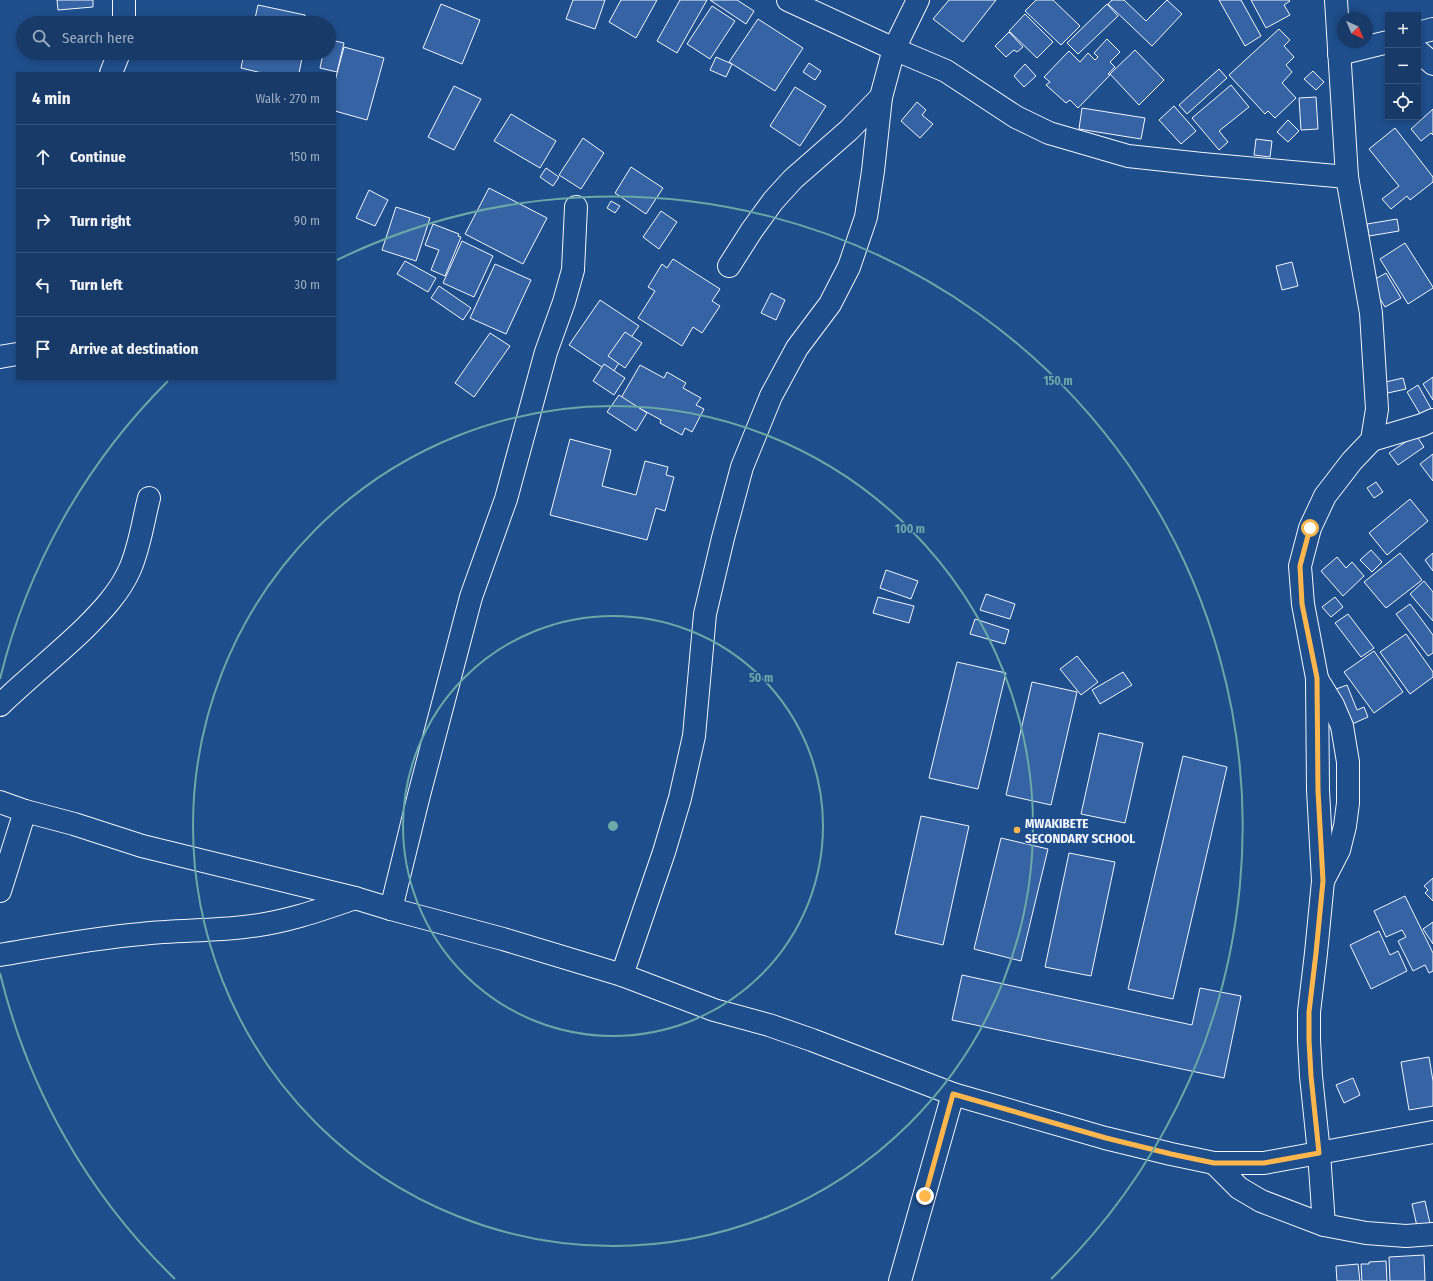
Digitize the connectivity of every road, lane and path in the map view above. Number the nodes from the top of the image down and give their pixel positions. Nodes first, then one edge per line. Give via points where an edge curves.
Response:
1 (124, 0) edge
2 (788, 0) edge
3 (918, 0) edge
4 (1336, 0) edge
5 (124, 16) edge
6 (1433, 29) edge
7 (1421, 32) edge
8 (1385, 43) edge
9 (894, 50) junction
10 (1339, 54) junction
11 (1421, 54) edge
12 (116, 60) edge
13 (1433, 64) edge
14 (111, 72) edge
15 (881, 97) junction
16 (1347, 176) junction
17 (576, 207) dead end
18 (729, 266) dead end
19 (16, 354) edge
20 (0, 357) edge
21 (1433, 420) edge
22 (1372, 440) junction
23 (149, 498) dead end
24 (1317, 678) junction
25 (0, 705) edge
26 (0, 802) edge
27 (25, 811) junction
28 (1323, 881) junction
29 (0, 891) edge
30 (355, 898) junction
31 (391, 910) junction
32 (0, 955) edge
33 (622, 975) junction
34 (953, 1094) junction
35 (1433, 1132) edge
36 (1319, 1153) junction
37 (1214, 1163) junction
38 (1324, 1225) junction
39 (1433, 1234) edge
40 (900, 1281) edge

1 - 5 street
2 - 9 street
3 - 9 street
4 - 10 street
6 - 7 street
8 - 10 street
9 - 15 street
9 - 16 street via 946,71 1016,117 1049,134 1128,156
10 - 16 street
11 - 13 street
12 - 14 street
15 - 18 street via 773,201
15 - 33 street via 866,217 849,267 830,304 797,348 771,396 742,467 705,614 694,736 680,798
16 - 22 street via 1371,313 1377,409
17 - 31 street via 573,270 546,352 506,499 471,597
19 - 20 street
21 - 22 street
22 - 24 street via 1325,496 1310,528 1300,566 1302,604
23 - 25 street via 130,568 120,589 59,653
24 - 28 street via 1318,790
24 - 28 street via 1342,726 1348,762 1345,826 1339,850
26 - 27 street
27 - 29 street
27 - 30 street via 142,846
28 - 36 street via 1309,1012 1311,1076
30 - 31 street
30 - 32 street via 314,913 245,927 140,934
31 - 33 street via 503,939
33 - 34 street via 714,1010 812,1040
34 - 37 street via 1106,1138
34 - 40 street
35 - 36 street
36 - 37 street via 1264,1163
36 - 38 street
37 - 38 street via 1239,1188 1261,1201
38 - 39 street via 1366,1233 1406,1236

